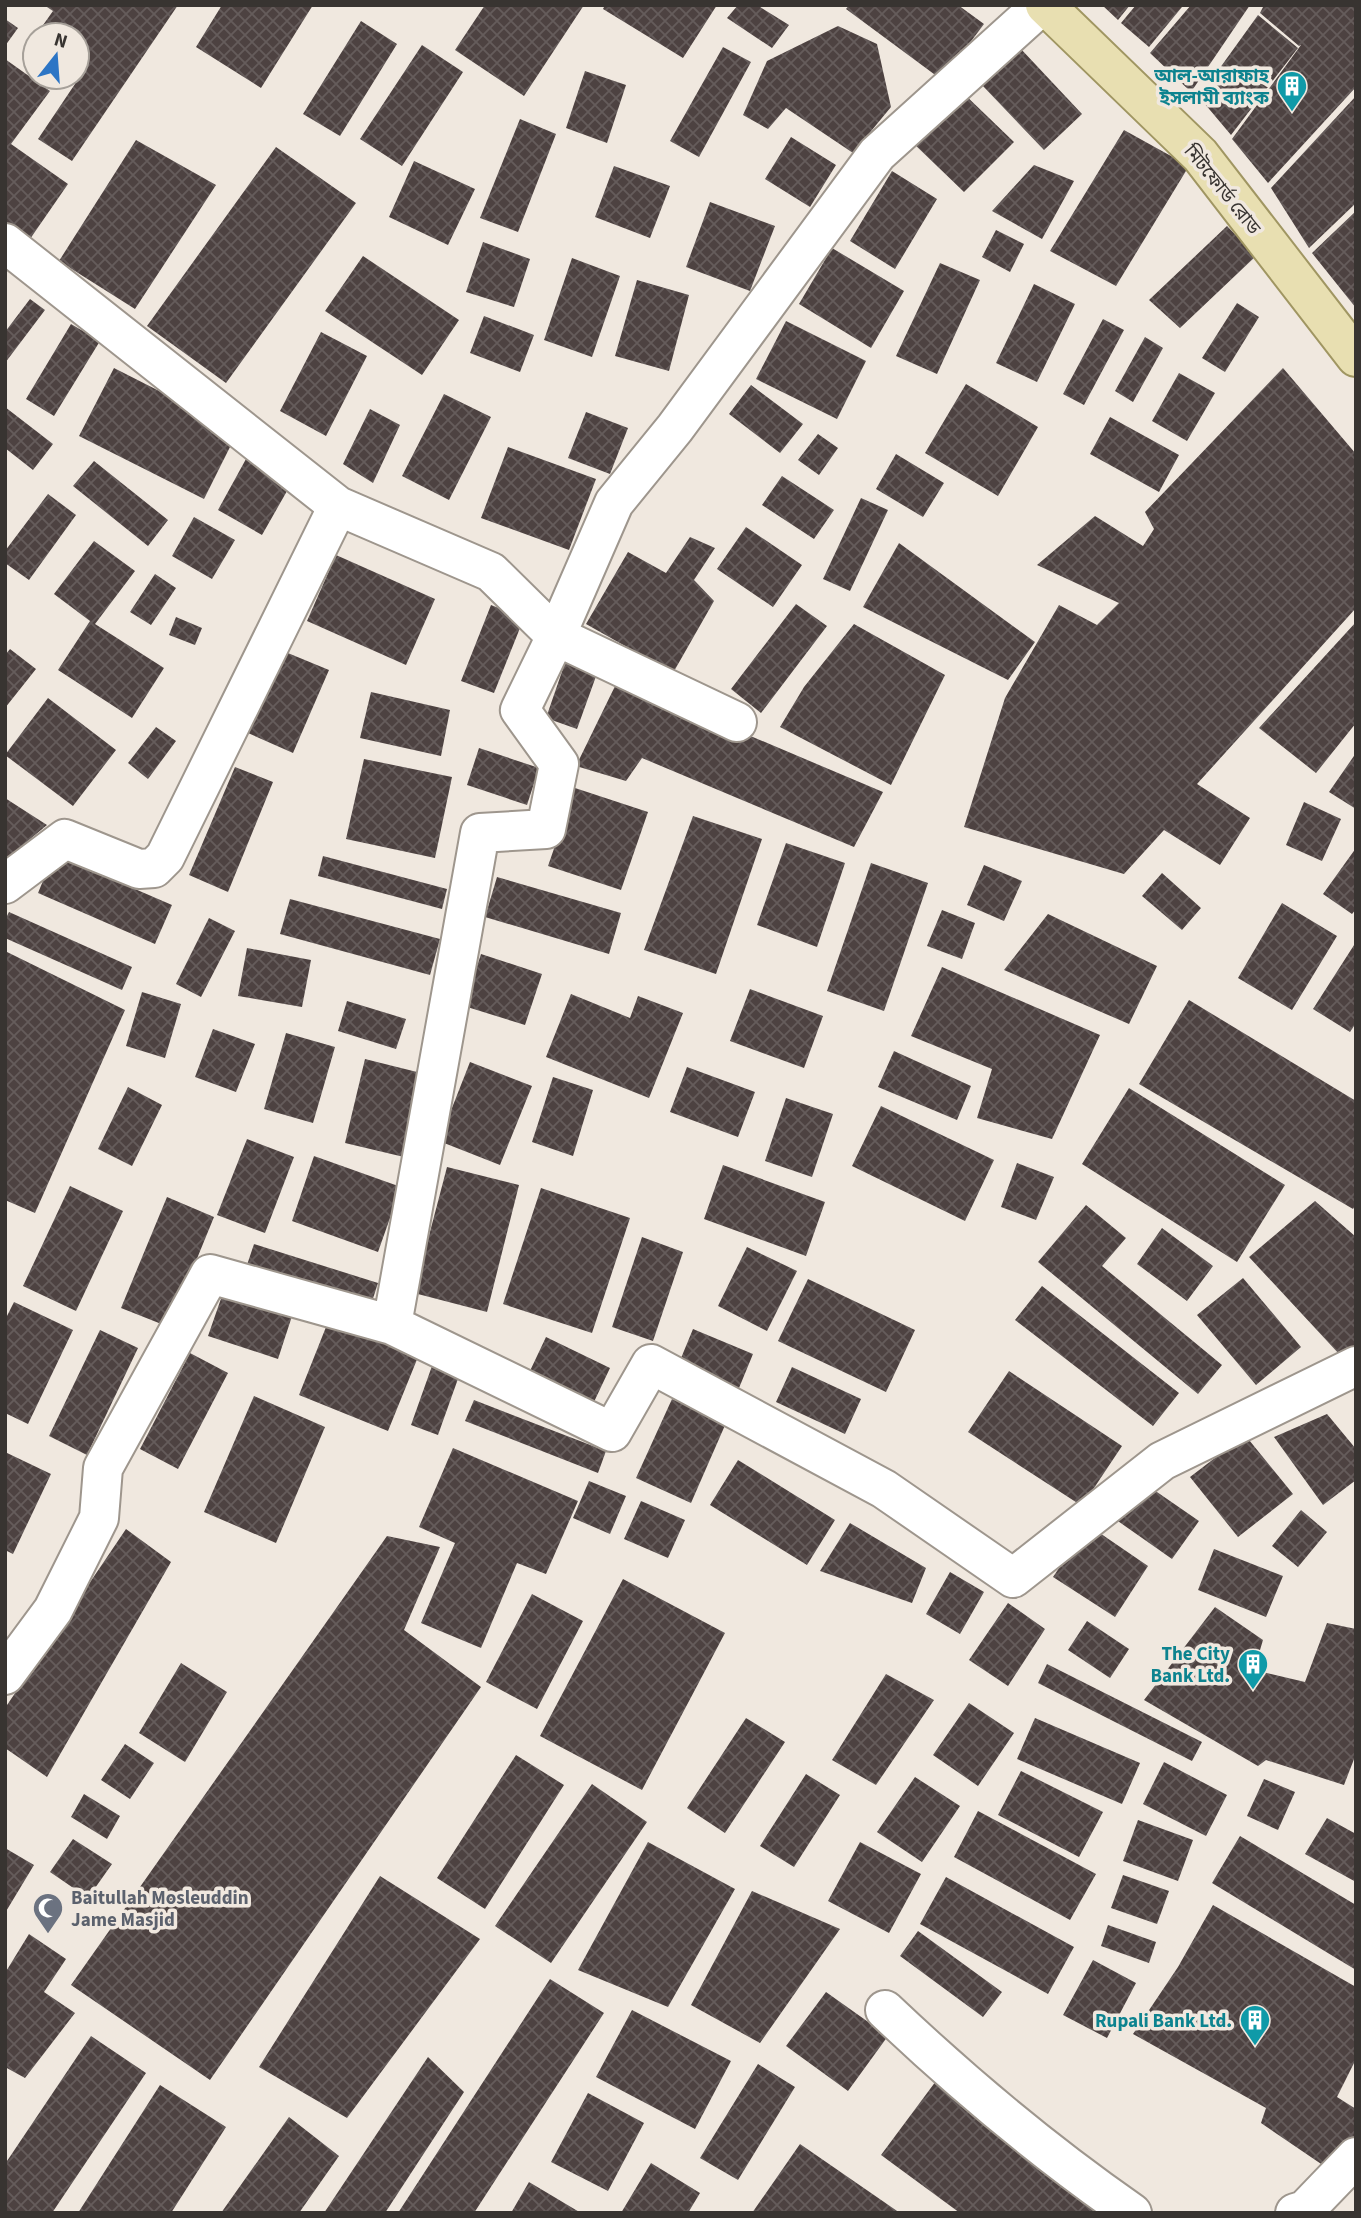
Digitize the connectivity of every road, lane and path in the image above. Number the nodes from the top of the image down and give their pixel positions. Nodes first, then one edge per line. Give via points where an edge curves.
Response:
1 (1044, 5) edge
2 (5, 243) edge
3 (1356, 357) edge
4 (338, 506) junction
5 (556, 636) junction
6 (737, 722) dead end
7 (5, 884) edge
8 (392, 1325) junction
9 (1356, 1366) edge
10 (5, 1675) edge
11 (885, 2010) dead end
12 (1356, 2157) edge
13 (1132, 2213) edge
14 (1295, 2213) edge

1 - 3 main road, মিটফোর্ড রোড via 1200,155
1 - 5 street via 877,153 676,428 614,503
2 - 4 street
4 - 5 street via 491,572
4 - 7 street via 165,857 154,868 139,869 65,839
5 - 6 street
5 - 8 street via 520,710 559,764 546,829 480,833
8 - 9 street via 612,1433 650,1364 884,1489 1013,1578 1162,1461
8 - 10 street via 211,1274 103,1468 99,1518 53,1610
11 - 13 street via 934,2057 1080,2177
12 - 14 street via 1305,2210

